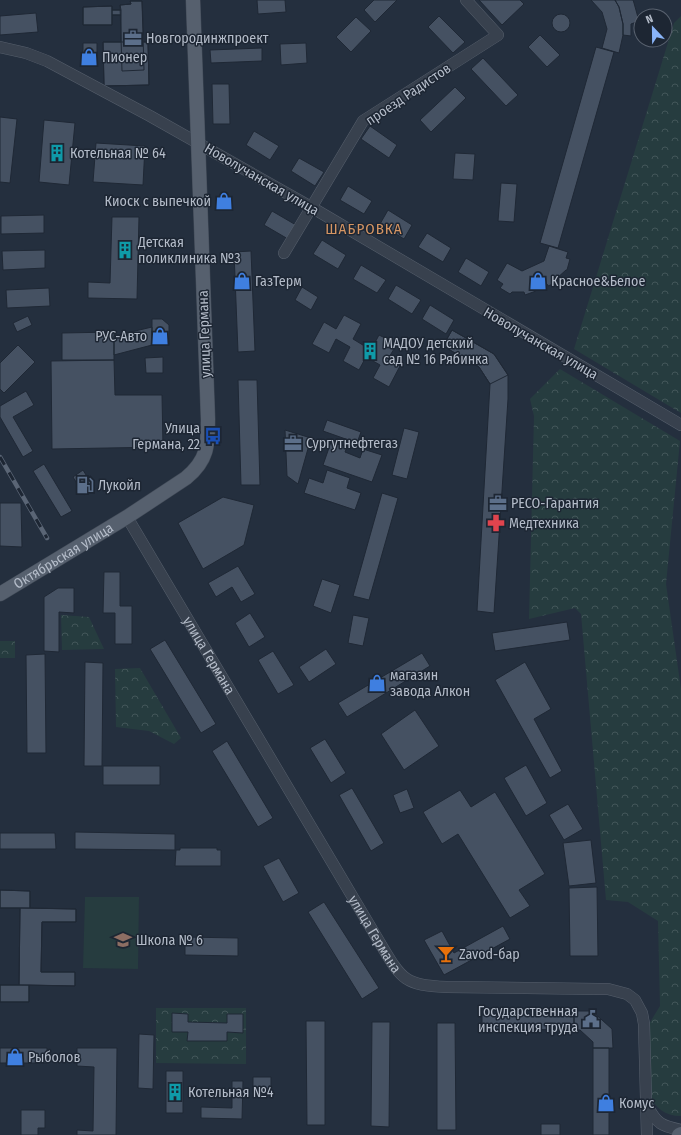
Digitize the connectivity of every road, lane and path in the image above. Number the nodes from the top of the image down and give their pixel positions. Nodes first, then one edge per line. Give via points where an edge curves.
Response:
1 (193, 0) edge
2 (466, 0) edge
3 (0, 47) edge
4 (198, 142) junction
5 (311, 207) junction
6 (284, 253) dead end
7 (681, 425) edge
8 (127, 517) junction
9 (0, 594) edge
10 (647, 1104) junction
11 (681, 1130) edge
12 (647, 1135) edge

1 - 4 main road, улица Германа
2 - 5 street, проезд Радистов via 498,35 363,122
3 - 4 street, Новолучанская улица via 26,53 47,62
4 - 5 street, Новолучанская улица
4 - 8 main road, улица Германа via 207,449 191,474
5 - 6 street, проезд Радистов
5 - 7 street, Новолучанская улица
8 - 9 main road, Октябрьская улица
8 - 10 street, улица Германа via 399,972 409,980 424,986 608,989 632,996 638,1004 644,1024
10 - 11 street via 660,1124
10 - 12 street

